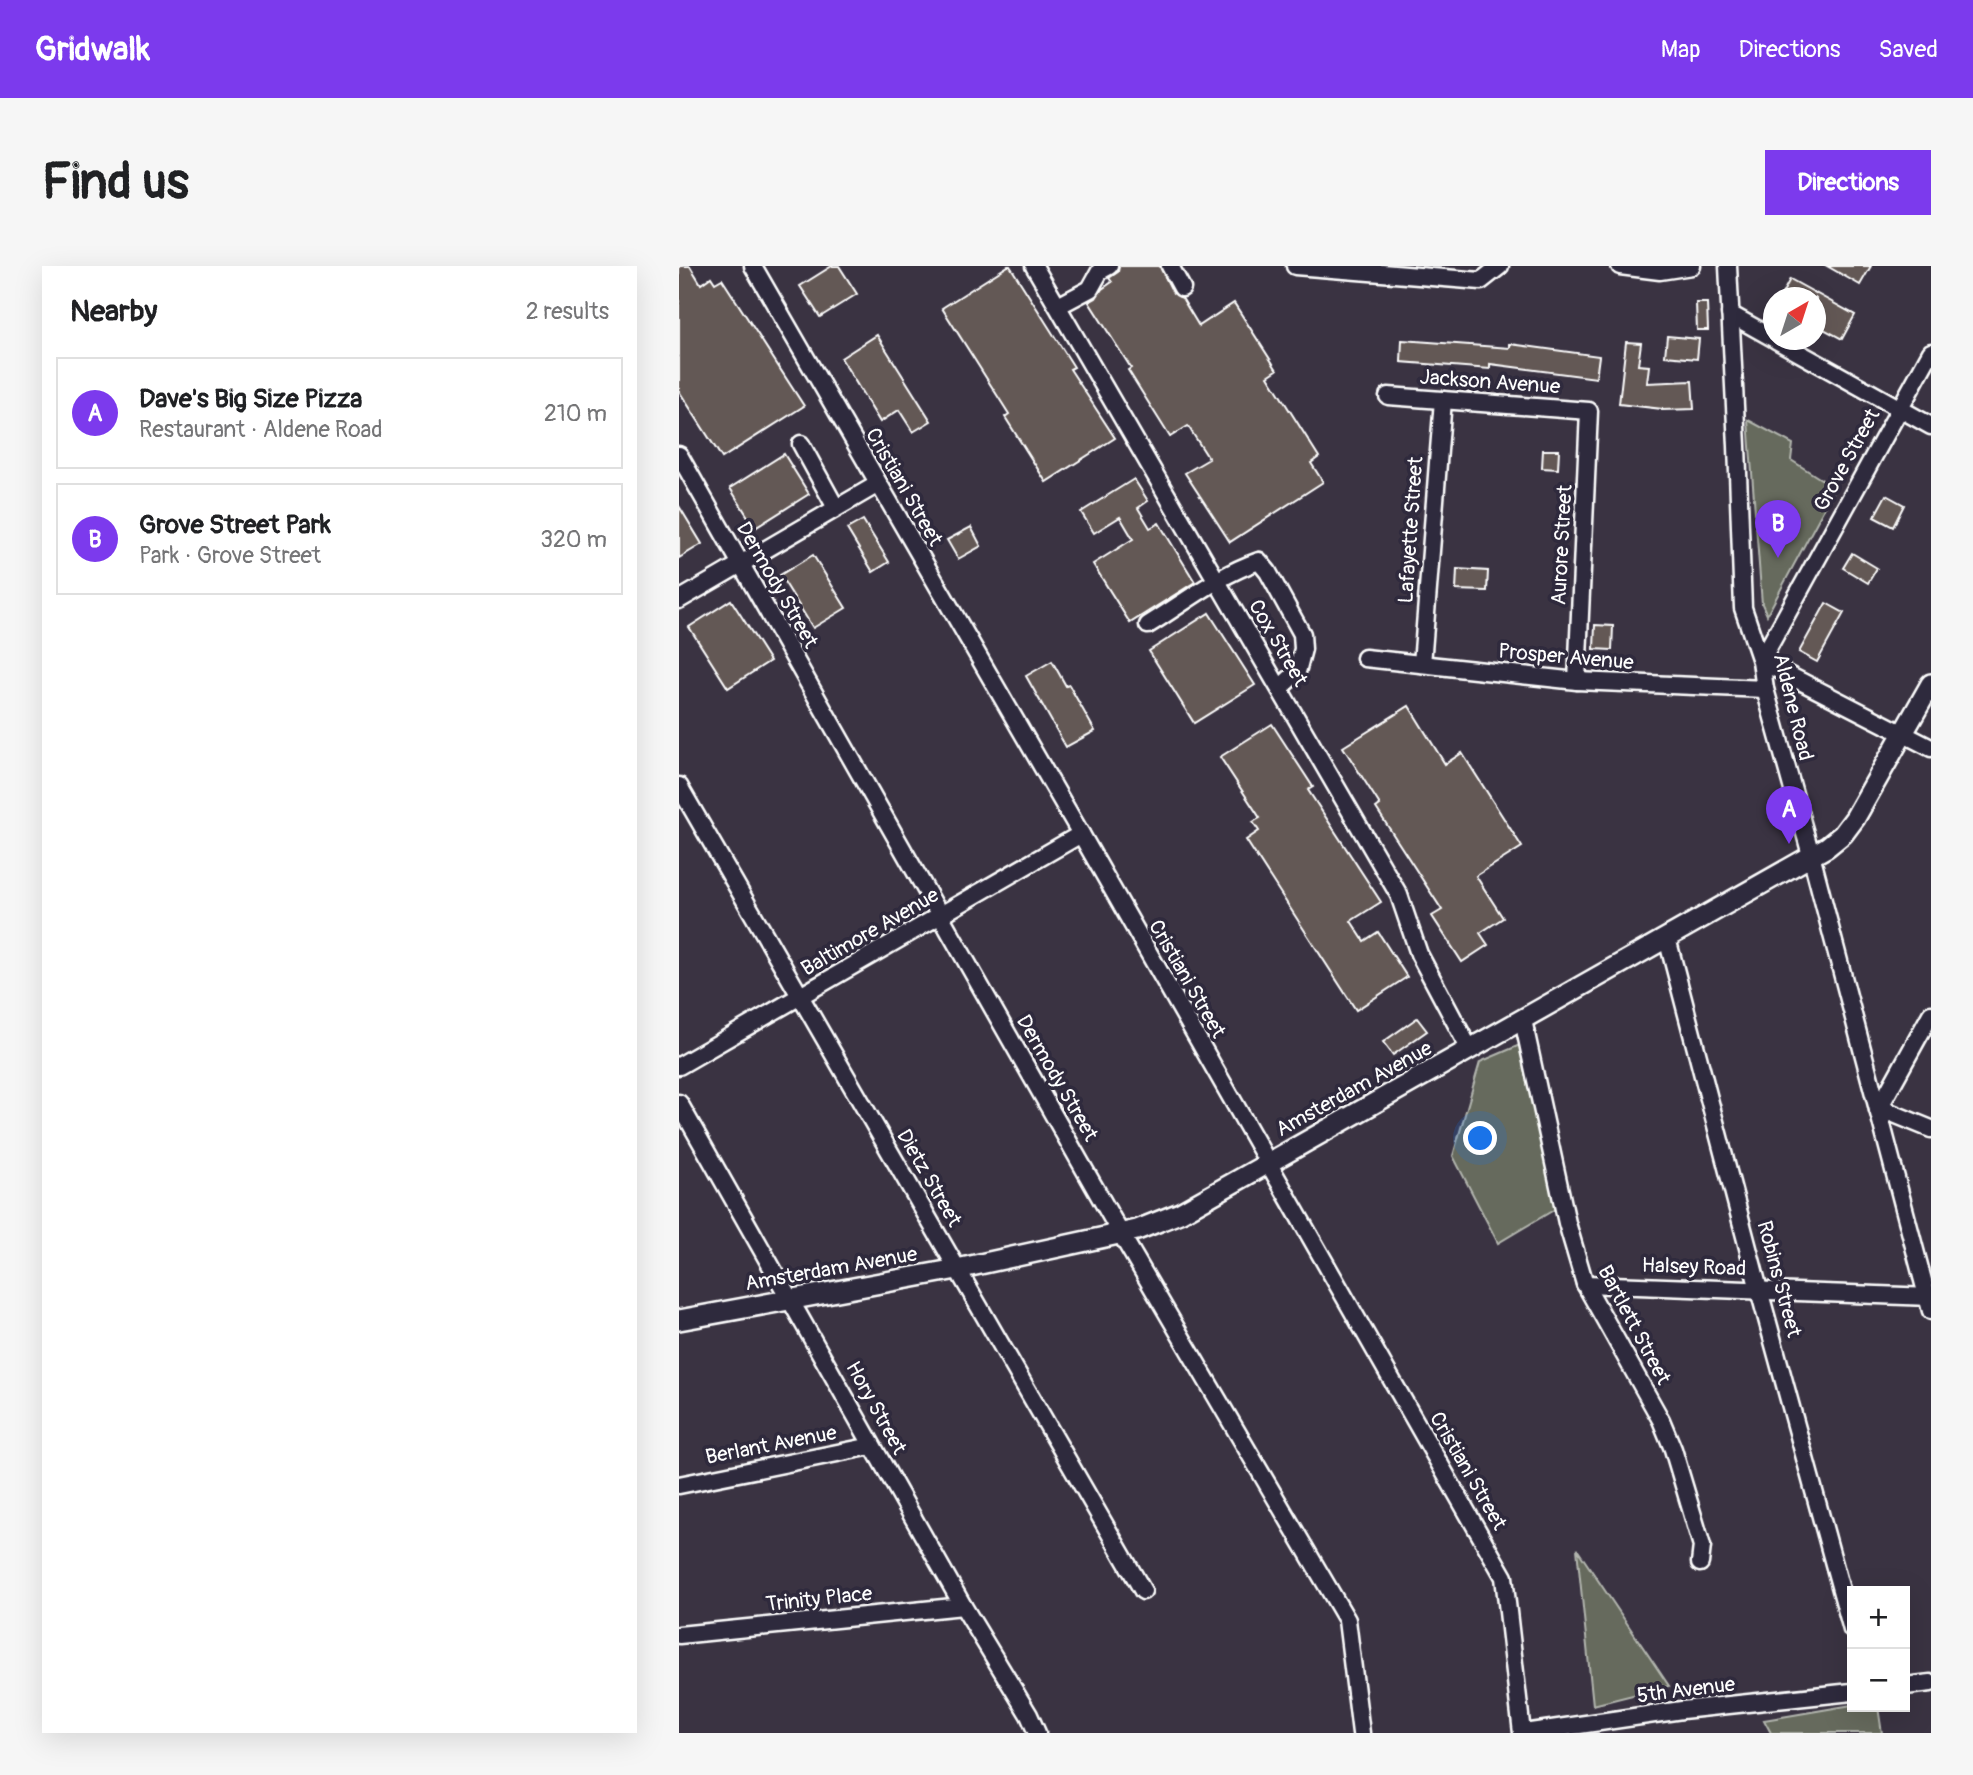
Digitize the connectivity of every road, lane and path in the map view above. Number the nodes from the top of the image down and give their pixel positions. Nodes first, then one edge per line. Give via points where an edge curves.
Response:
1 (753, 266) edge
2 (1035, 266) edge
3 (1109, 266) edge
4 (1170, 266) edge
5 (1295, 266) edge
6 (1500, 266) edge
7 (1620, 266) edge
8 (1692, 266) edge
9 (1728, 266) edge
10 (1182, 288) dead end
11 (1058, 306) junction
12 (1730, 314) junction
13 (1763, 332) edge
14 (1795, 350) edge
15 (1931, 352) edge
16 (1388, 396) dead end
17 (1443, 400) junction
18 (1900, 408) junction
19 (1589, 411) joint
20 (1931, 426) edge
21 (801, 444) dead end
22 (679, 456) edge
23 (878, 484) junction
24 (836, 508) junction
25 (741, 564) junction
26 (1217, 580) junction
27 (679, 600) edge
28 (1148, 625) dead end
29 (1365, 658) dead end
30 (1761, 661) junction
31 (1422, 664) junction
32 (1577, 681) junction
33 (1931, 684) edge
34 (1280, 688) junction
35 (1765, 689) junction
36 (1903, 733) junction
37 (1931, 748) edge
38 (679, 786) edge
39 (1081, 834) junction
40 (1811, 855) junction
41 (940, 915) junction
42 (1667, 938) junction
43 (800, 996) junction
44 (1931, 1014) edge
45 (1523, 1020) junction
46 (1470, 1050) junction
47 (679, 1066) edge
48 (679, 1103) edge
49 (1878, 1110) junction
50 (1931, 1129) edge
51 (1268, 1163) junction
52 (1121, 1234) junction
53 (957, 1269) junction
54 (1585, 1283) junction
55 (1759, 1290) junction
56 (790, 1298) junction
57 (1930, 1302) edge
58 (679, 1320) edge
59 (872, 1446) junction
60 (679, 1485) edge
61 (1700, 1563) dead end
62 (1143, 1591) dead end
63 (963, 1606) junction
64 (1847, 1612) edge
65 (679, 1635) edge
66 (1931, 1683) edge
67 (1910, 1685) edge
68 (1847, 1693) edge
69 (1037, 1733) edge
70 (1361, 1733) edge
71 (1523, 1733) edge

1 - 23 street, Cristiani Street
2 - 11 street, Cox Street
3 - 11 street via 1100,271 1090,289
4 - 10 street
5 - 6 street via 1481,281
7 - 8 street via 1660,271
9 - 12 street, Aldene Road
11 - 26 street, Cox Street
12 - 13 street
12 - 30 street, Aldene Road via 1743,608
14 - 18 street
15 - 18 street, Grove Street
16 - 17 street, Jackson Avenue
17 - 19 street, Jackson Avenue
17 - 31 street, Lafayette Street
18 - 20 street
18 - 30 street, Grove Street
19 - 32 street, Aurore Street
21 - 24 street
22 - 25 street, Dermody Street
23 - 24 street
23 - 39 street, Cristiani Street
24 - 25 street
25 - 27 street
25 - 41 street, Dermody Street
26 - 28 street
26 - 34 street, Cox Street
26 - 34 street via 1259,561 1268,572 1302,634 1297,672
29 - 31 street, Prosper Avenue
30 - 35 street, Aldene Road
30 - 36 street
31 - 32 street, Prosper Avenue
32 - 35 street, Prosper Avenue
33 - 36 main road, Amsterdam Avenue
34 - 46 street, Cox Street via 1399,895 1419,954
35 - 40 street, Aldene Road
36 - 37 street
36 - 40 main road, Amsterdam Avenue via 1843,834
38 - 43 street, Dietz Street
39 - 41 street, Baltimore Avenue
39 - 51 street, Cristiani Street
40 - 42 main road, Amsterdam Avenue
40 - 49 street, Aldene Road
41 - 43 street, Baltimore Avenue
41 - 52 street, Dermody Street
42 - 45 main road, Amsterdam Avenue
42 - 55 street, Robins Street
43 - 47 street, Baltimore Avenue
43 - 53 street, Dietz Street
44 - 49 street
45 - 46 main road, Amsterdam Avenue
45 - 54 street, Bartlett Street
46 - 51 main road, Amsterdam Avenue
48 - 56 street, Hory Street
49 - 50 street
49 - 57 street, Aldene Road
51 - 52 main road, Amsterdam Avenue via 1180,1213
51 - 71 street, Cristiani Street via 1504,1577
52 - 53 main road, Amsterdam Avenue
52 - 70 street, Dermody Street via 1347,1620
53 - 56 main road, Amsterdam Avenue
53 - 62 street, Dietz Street
54 - 55 street, Halsey Road
54 - 61 street, Bartlett Street via 1673,1449 1702,1546
55 - 57 street, Halsey Road
55 - 64 street, Robins Street
56 - 58 main road, Amsterdam Avenue
56 - 59 street, Hory Street
59 - 60 street, Berlant Avenue
59 - 63 street, Hory Street
63 - 65 street, Trinity Place
63 - 69 street, Hory Street
66 - 67 street
68 - 71 street, 5th Avenue

